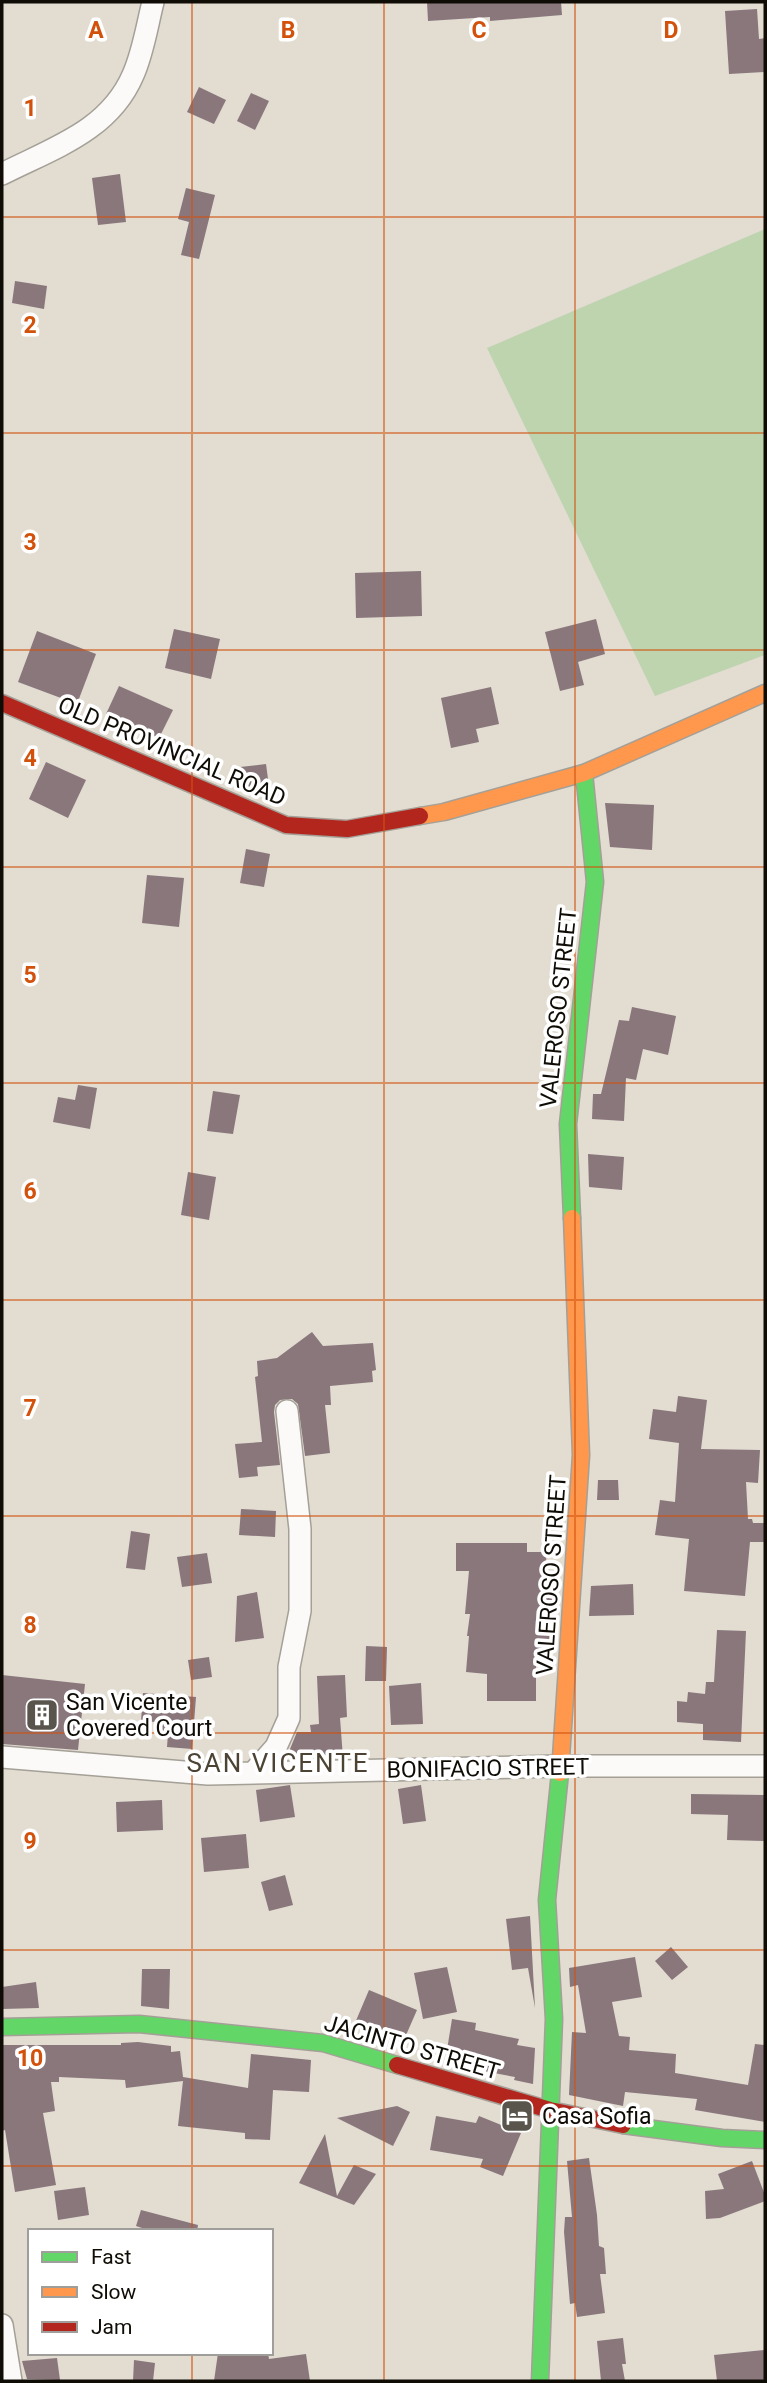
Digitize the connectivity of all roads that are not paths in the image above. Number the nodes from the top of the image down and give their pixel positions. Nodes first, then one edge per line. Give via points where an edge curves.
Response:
1 (153, 2) edge
2 (2, 174) edge
3 (765, 693) edge
4 (2, 703) edge
5 (584, 773) junction
6 (287, 1411) dead end
7 (2, 1757) edge
8 (561, 1766) junction
9 (765, 1766) edge
10 (254, 1772) junction
11 (2, 2027) edge
12 (550, 2109) junction
13 (765, 2140) edge
14 (2, 2325) edge
15 (11, 2381) edge
16 (540, 2381) edge

1 - 2 street via 134,74 117,105 88,131
3 - 5 street, OLD PROVINCIAL ROAD
4 - 5 street, OLD PROVINCIAL ROAD via 286,825 347,830 444,812
5 - 8 street, VALEROSO STREET via 595,882 568,1124 581,1455
6 - 10 street via 300,1529 300,1611 289,1667 289,1718 276,1747
7 - 10 street, BONIFACIO STREET via 208,1774
8 - 9 street, BONIFACIO STREET
8 - 10 street, BONIFACIO STREET
8 - 12 street, VALEROSO STREET via 547,1900 554,2019
11 - 12 street, JACINTO STREET via 139,2024 323,2043
12 - 13 street, JACINTO STREET via 643,2129
12 - 16 street, VALEROSO STREET
14 - 15 street

